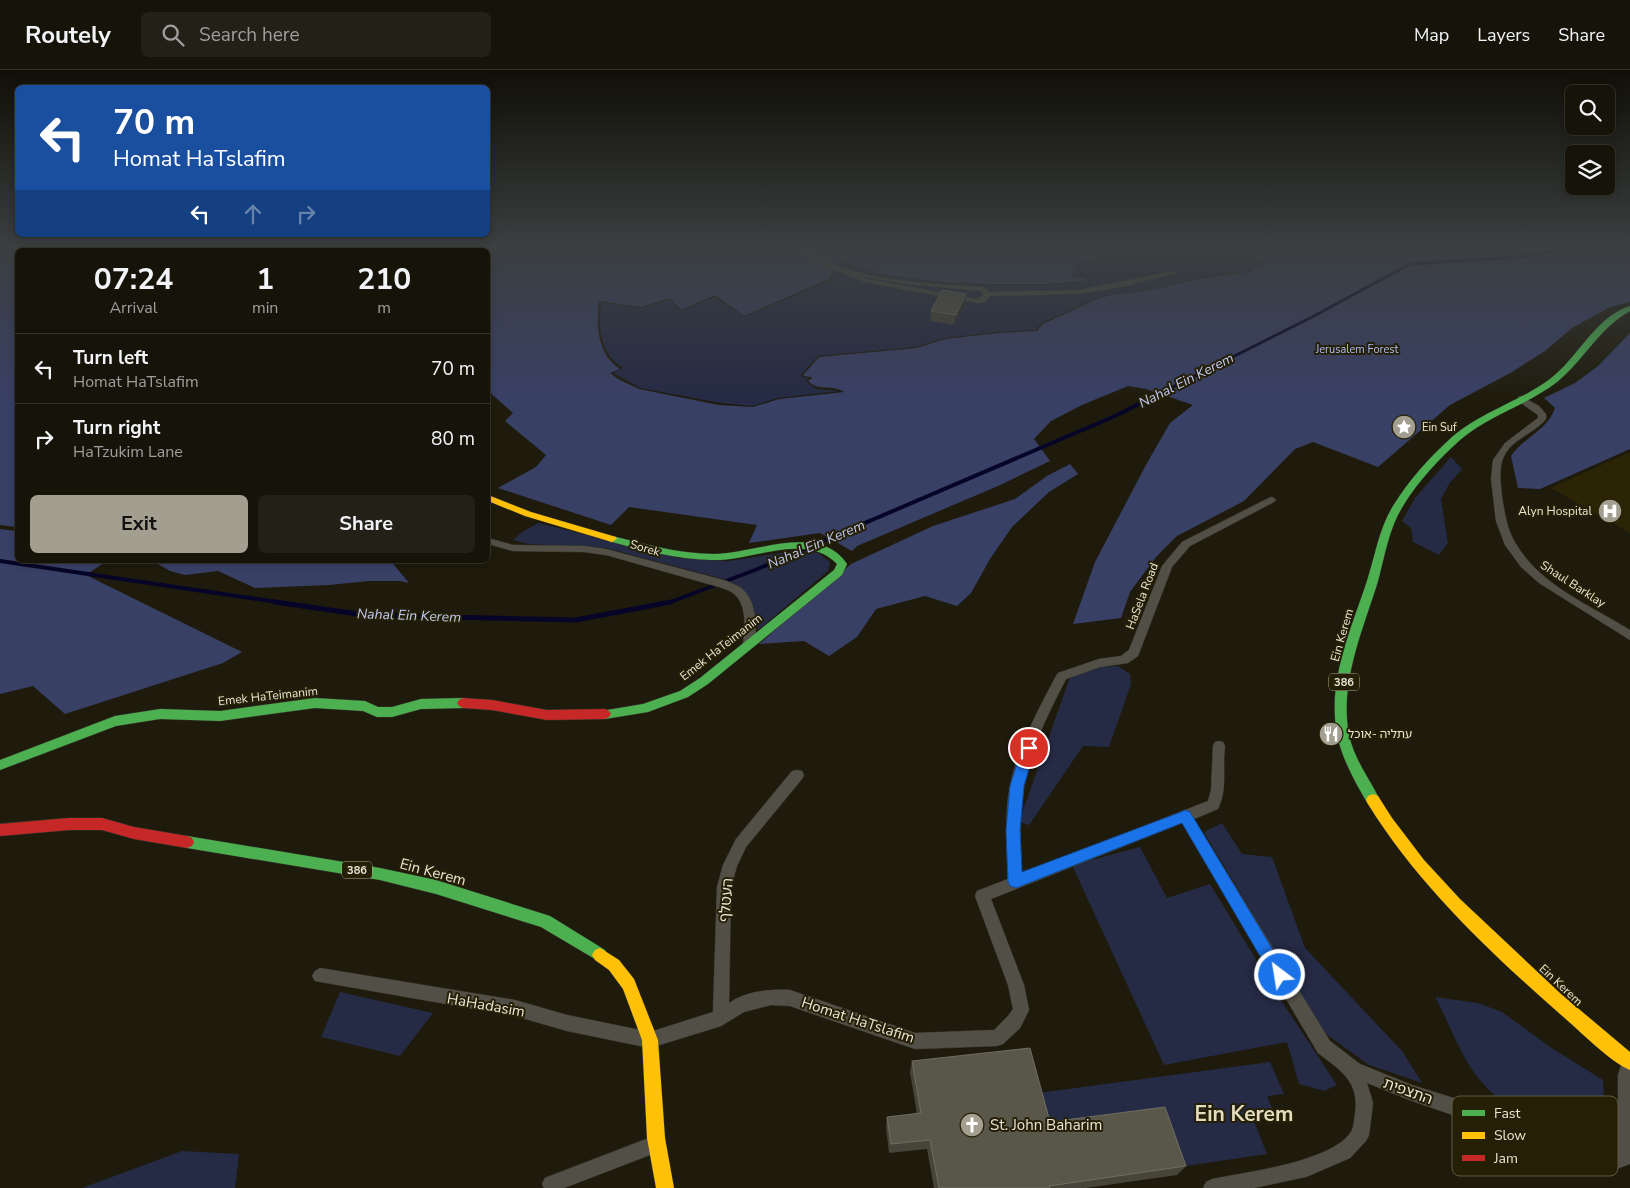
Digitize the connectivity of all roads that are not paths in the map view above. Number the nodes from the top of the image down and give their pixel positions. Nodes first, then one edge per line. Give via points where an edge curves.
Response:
1 (967, 299) edge
2 (983, 299) edge
3 (1630, 308) edge
4 (1522, 399) junction
5 (490, 499) edge
6 (1271, 500) dead end
7 (490, 542) edge
8 (1630, 636) edge
9 (749, 644) junction
10 (1219, 746) dead end
11 (0, 765) edge
12 (797, 775) dead end
13 (1185, 816) junction
14 (0, 830) edge
15 (1016, 882) junction
16 (320, 976) dead end
17 (721, 1018) junction
18 (650, 1040) junction
19 (1630, 1063) edge
20 (1354, 1070) junction
21 (1452, 1106) edge
22 (657, 1144) junction
23 (1618, 1159) edge
24 (551, 1184) dead end
25 (665, 1188) edge
26 (1212, 1188) edge

1 - 2 street
3 - 4 main road, Ein Kerem / 386 via 1601,328 1572,364 1538,391
4 - 8 street, Shaul Barklay via 1540,411 1542,419 1505,447 1497,460 1497,503 1507,536 1533,574
4 - 19 main road, Ein Kerem / 386 via 1481,419 1465,432 1417,481 1396,510 1346,669 1342,694 1344,735 1360,778 1377,808 1425,872 1472,922 1587,1028
5 - 9 main road, Emek HaTeimanim via 581,530 669,553 736,556 801,545 830,550 837,556 842,564 838,572
6 - 15 street, HaSela Road via 1186,544 1167,566 1134,653 1124,660 1099,663 1062,676 1035,730 1017,786 1013,830
7 - 9 street, Sorek via 513,548 606,552 723,584 738,591 745,602 751,629
9 - 11 main road, Emek HaTeimanim via 684,694 644,709 585,716 541,714 510,706 478,703 421,704 392,712 377,712 365,706 316,703 220,716 160,714 115,721
10 - 13 street, Homat HaTslafim via 1216,757 1218,795 1213,805
12 - 17 street, העטלף via 741,843 730,865 724,887
13 - 15 street, Homat HaTslafim
13 - 20 street via 1324,1047
14 - 18 main road, Ein Kerem / 386 via 102,824 134,833 380,874 440,888 544,921 587,945 614,966 629,984
15 - 17 street, Homat HaTslafim via 982,896 1016,985 1021,1010 997,1038 915,1041 790,998 771,997 740,1005
16 - 18 street, HaHadasim via 515,1008
17 - 18 street, Homat HaTslafim
18 - 22 main road, Ein Kerem / 386
19 - 23 street, התצפית via 1626,1075 1627,1156
20 - 21 street, התצפית
20 - 26 street via 1366,1104 1360,1135 1344,1152 1306,1168
22 - 24 street
22 - 25 main road, Ein Kerem / 386

